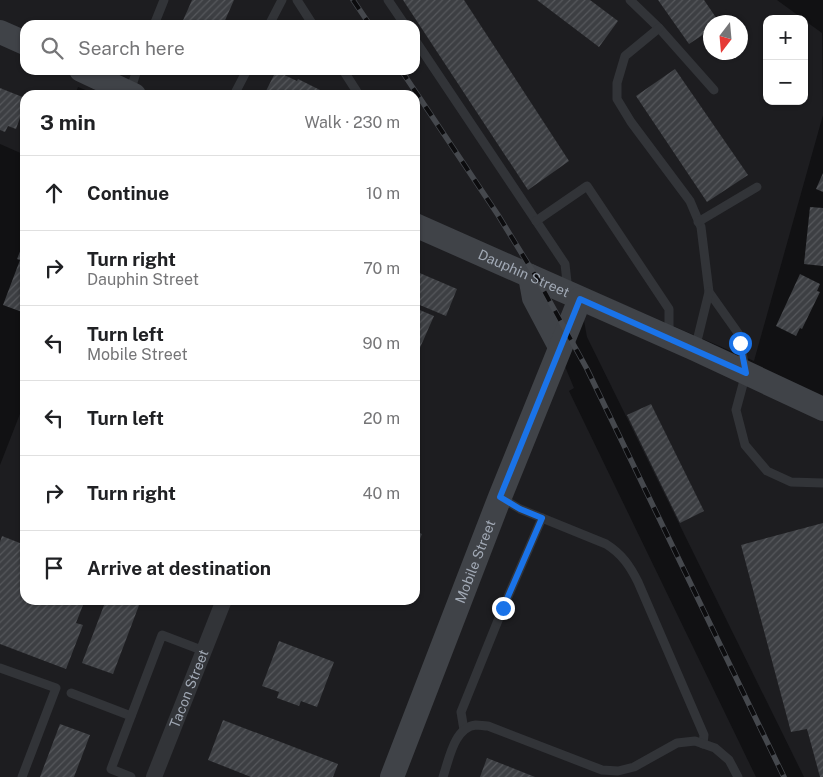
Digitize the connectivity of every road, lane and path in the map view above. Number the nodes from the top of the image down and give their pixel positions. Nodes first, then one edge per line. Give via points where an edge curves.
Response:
1 (164, 0) edge
2 (282, 0) edge
3 (297, 0) edge
4 (388, 0) edge
5 (630, 0) edge
6 (156, 20) edge
7 (272, 20) edge
8 (310, 20) edge
9 (402, 20) edge
10 (659, 28) junction
11 (0, 33) edge
12 (20, 42) edge
13 (420, 47) edge
14 (92, 75) edge
15 (136, 75) edge
16 (244, 75) edge
17 (346, 75) edge
18 (124, 90) edge
19 (133, 90) edge
20 (237, 90) edge
21 (356, 90) edge
22 (714, 90) dead end
23 (757, 187) dead end
24 (536, 221) junction
25 (698, 222) junction
26 (420, 227) edge
27 (530, 276) junction
28 (709, 292) junction
29 (574, 296) junction
30 (669, 337) junction
31 (560, 347) junction
32 (695, 349) junction
33 (746, 373) junction
34 (821, 403) edge
35 (823, 483) edge
36 (500, 497) junction
37 (542, 518) junction
38 (222, 605) edge
39 (204, 651) junction
40 (0, 668) edge
41 (71, 693) dead end
42 (131, 716) junction
43 (464, 730) junction
44 (703, 744) junction
45 (22, 777) edge
46 (130, 777) edge
47 (154, 777) edge
48 (392, 777) edge
49 (443, 777) edge
50 (738, 777) edge

1 - 6 lane
2 - 7 lane
3 - 8 lane
4 - 9 lane
5 - 10 lane
10 - 22 lane
10 - 25 lane via 624,56 617,98 690,201
11 - 12 street
13 - 24 lane
14 - 18 street
15 - 19 lane
16 - 20 lane
17 - 21 lane
23 - 25 lane
24 - 29 lane via 565,264
24 - 30 lane via 587,186 669,309
25 - 28 lane
26 - 27 street, Dauphin Street
27 - 29 street, Dauphin Street
27 - 31 street via 534,298
28 - 32 lane
28 - 33 lane via 738,333
29 - 30 street, Dauphin Street
29 - 31 street, Mobile Street
30 - 32 street, Dauphin Street
31 - 36 street, Mobile Street
32 - 33 street, Dauphin Street
33 - 34 street, Dauphin Street
33 - 35 lane via 736,410 745,445 767,471 790,482
36 - 37 lane
36 - 48 street, Mobile Street
37 - 43 lane via 461,712
37 - 44 lane via 606,544 630,566 704,735
38 - 39 street, Tacon Street
39 - 42 lane via 162,635
39 - 47 street, Tacon Street
40 - 45 lane via 56,688
41 - 42 lane
42 - 46 lane via 111,769
43 - 44 lane via 475,725 488,726 602,770 618,771 634,767 677,743 695,741
43 - 49 lane via 456,741
44 - 50 lane via 715,748 729,760

